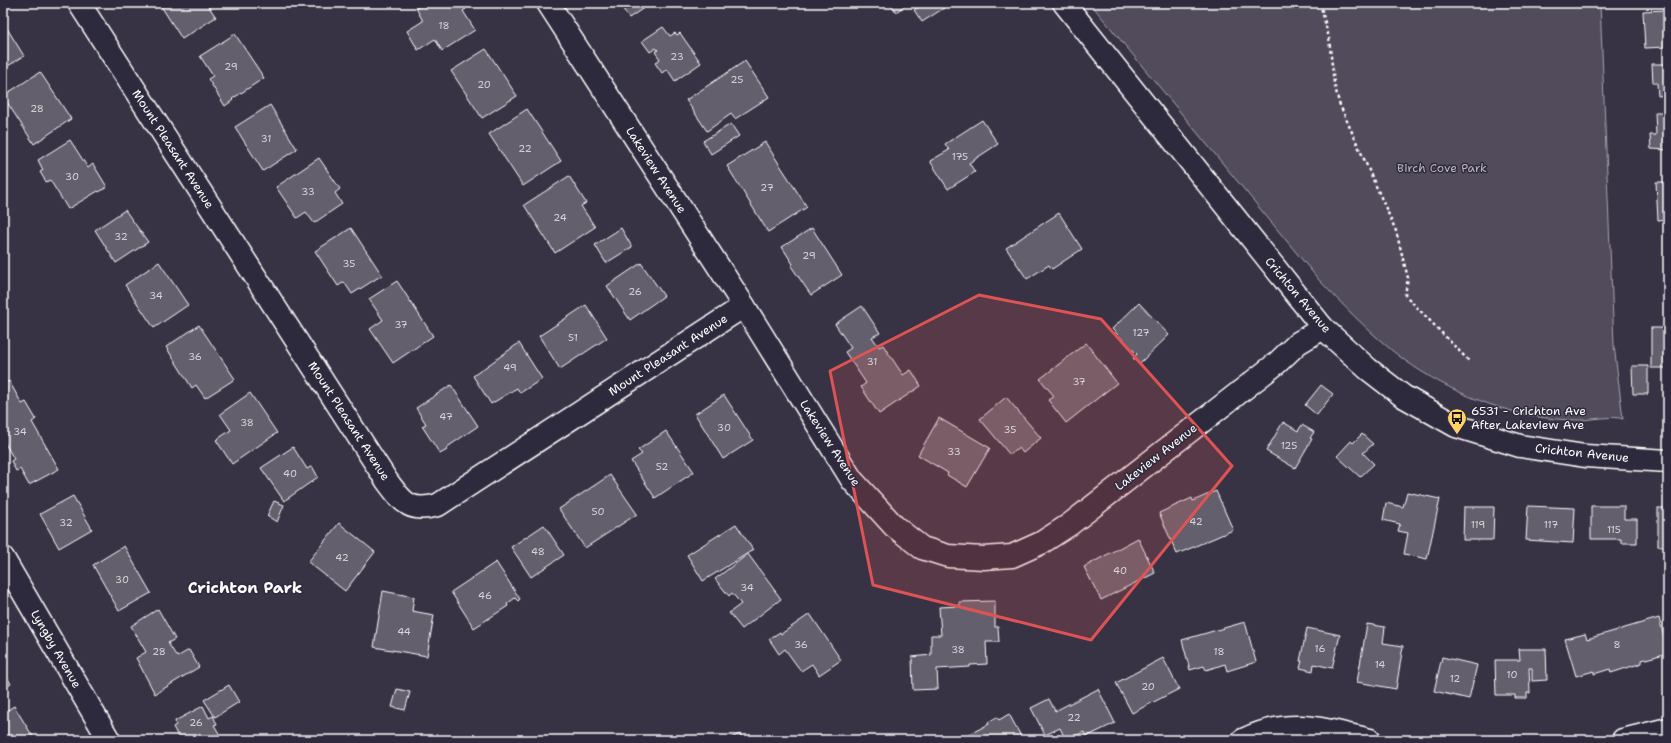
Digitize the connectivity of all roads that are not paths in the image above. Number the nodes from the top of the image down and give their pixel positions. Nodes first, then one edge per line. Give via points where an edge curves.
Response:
1 (78, 3) edge
2 (548, 3) edge
3 (1064, 3) edge
4 (744, 306) junction
5 (1323, 328) junction
6 (1668, 461) edge
7 (3, 558) edge
8 (9, 582) edge
9 (1668, 729) edge
10 (109, 740) edge
11 (1243, 740) edge
12 (1370, 740) edge
13 (1623, 740) edge

1 - 4 street, Mount Pleasant Avenue via 387,481 401,499 411,506 425,508 438,505
2 - 4 street, Lakeview Avenue
3 - 5 street, Crichton Avenue
4 - 5 street, Lakeview Avenue via 852,480 894,526 922,548 948,556 984,558 1012,556 1041,543 1069,525 1277,363 1298,343
5 - 6 street, Crichton Avenue via 1402,396 1456,426 1520,446 1586,456
7 - 8 street, Lyngby Avenue
8 - 10 street, Lyngby Avenue
9 - 13 street
11 - 12 street via 1286,726 1312,727

